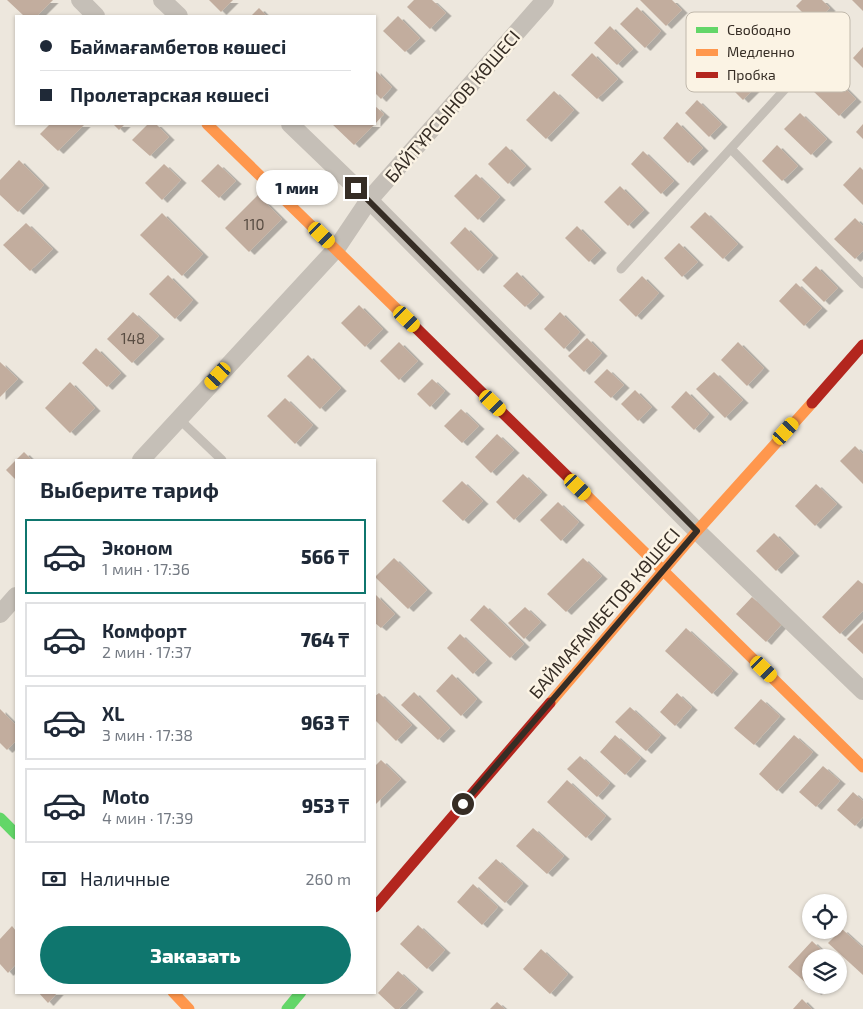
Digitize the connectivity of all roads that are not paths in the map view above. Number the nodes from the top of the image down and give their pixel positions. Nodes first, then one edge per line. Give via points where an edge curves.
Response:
1 (80, 0) edge
2 (162, 0) edge
3 (546, 0) edge
4 (95, 15) edge
5 (178, 15) edge
6 (782, 92) edge
7 (208, 125) edge
8 (291, 125) edge
9 (731, 148) junction
10 (369, 200) junction
11 (336, 249) junction
12 (621, 269) dead end
13 (863, 284) edge
14 (863, 345) edge
15 (179, 419) junction
16 (142, 459) edge
17 (221, 459) edge
18 (697, 531) junction
19 (664, 571) junction
20 (15, 597) edge
21 (0, 614) edge
22 (863, 691) edge
23 (863, 767) edge
24 (0, 818) edge
25 (15, 833) edge
26 (376, 906) edge
27 (175, 994) edge
28 (299, 994) edge
29 (189, 1009) edge
30 (287, 1009) edge

1 - 4 street
2 - 5 street
3 - 10 street, БАЙТҰРСЫНОВ КӨШЕСІ
6 - 9 lane
7 - 11 street
8 - 10 street
9 - 12 lane
9 - 13 lane
10 - 11 street, БАЙТҰРСЫНОВ КӨШЕСІ
10 - 18 street
11 - 15 street, БАЙТҰРСЫНОВ КӨШЕСІ
11 - 19 street
14 - 18 street, БАЙМАҒАМБЕТОВ КӨШЕСІ
15 - 16 street, БАЙТҰРСЫНОВ КӨШЕСІ
15 - 17 lane
18 - 19 street, БАЙМАҒАМБЕТОВ КӨШЕСІ
18 - 22 street
19 - 23 street
19 - 26 street, БАЙМАҒАМБЕТОВ КӨШЕСІ
20 - 21 street
24 - 25 street
27 - 29 street
28 - 30 street

